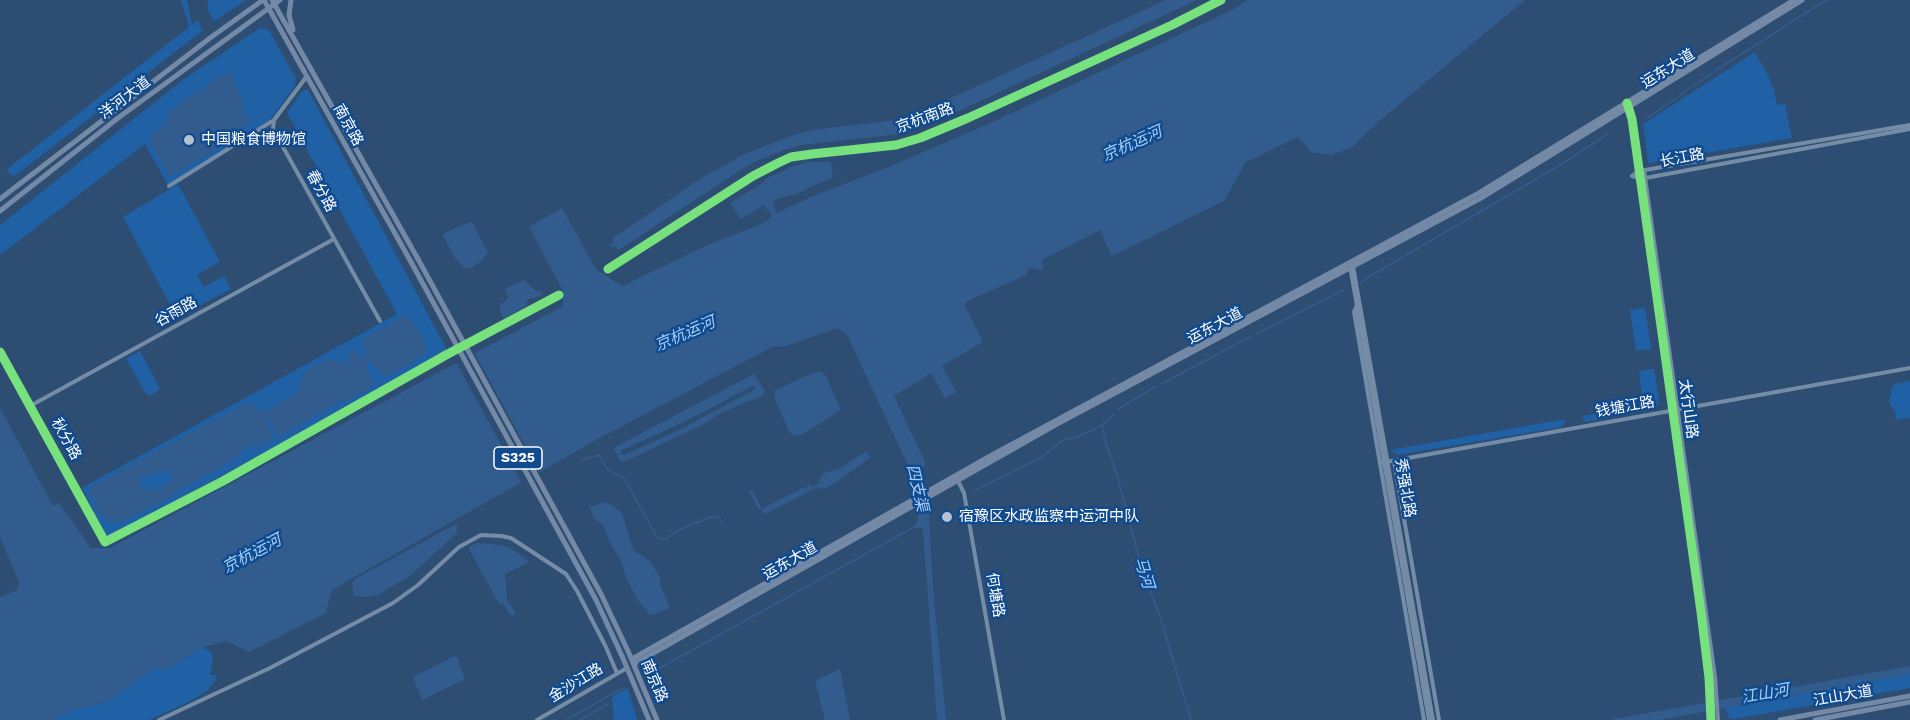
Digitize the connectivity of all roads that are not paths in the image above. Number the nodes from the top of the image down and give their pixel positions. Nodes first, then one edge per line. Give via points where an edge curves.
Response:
1 (264, 0) edge
2 (280, 0) edge
3 (291, 0) edge
4 (1221, 0) edge
5 (1794, 0) edge
6 (1802, 0) edge
7 (273, 2) edge
8 (268, 8) junction
9 (307, 76) junction
10 (317, 80) junction
11 (1628, 105) junction
12 (274, 120) junction
13 (1910, 125) edge
14 (262, 128) junction
15 (273, 129) junction
16 (1910, 129) edge
17 (1642, 171) junction
18 (1643, 178) junction
19 (169, 186) dead end
20 (0, 199) edge
21 (0, 211) edge
22 (334, 239) junction
23 (1351, 264) junction
24 (608, 268) dead end
25 (559, 294) dead end
26 (380, 321) dead end
27 (0, 352) edge
28 (1910, 368) edge
29 (30, 406) junction
30 (1675, 410) junction
31 (1387, 462) junction
32 (957, 478) junction
33 (633, 661) junction
34 (627, 668) junction
35 (617, 673) junction
36 (1910, 696) edge
37 (1910, 702) edge
38 (1718, 717) edge
39 (1711, 718) edge
40 (159, 720) edge
41 (537, 720) edge
42 (649, 720) edge
43 (657, 720) edge
44 (1004, 720) edge
45 (1424, 720) edge
46 (1431, 720) edge
47 (1438, 720) edge
48 (1780, 720) edge
49 (1815, 720) edge

1 - 8 main road, 南京路 / S325
1 - 20 main road, 洋河大道
2 - 7 main road, 洋河大道
3 - 10 main road via 291,27
4 - 24 street, 京杭南路 via 920,138 896,145 791,157 753,176
5 - 11 main road, 运东大道
6 - 11 main road, 运东大道
7 - 8 main road, 洋河大道
7 - 10 main road, 南京路 / S325
8 - 9 main road, 南京路 / S325
8 - 21 main road, 洋河大道
9 - 12 street
9 - 34 main road, 南京路 / S325, bridge via 596,600
10 - 33 main road, 南京路 / S325, bridge via 601,594
11 - 17 street, 太行山路
11 - 23 main road, 运东大道
12 - 14 street
12 - 15 street
13 - 17 street, 长江路
14 - 15 street
14 - 19 street
15 - 22 street, 春分路
16 - 18 street, 长江路
17 - 18 street, 太行山路
17 - 18 street, 长江路 via 1632,176
18 - 30 street, 太行山路
22 - 26 street, 春分路
22 - 29 street, 谷雨路
23 - 31 street, 秀强北路
23 - 31 street, 秀强北路
23 - 32 main road, 运东大道
25 - 29 street, 秋分路 via 223,481 105,542
27 - 29 street, 秋分路
28 - 30 street, 钱塘江路
30 - 31 street, 钱塘江路
30 - 38 street, 太行山路
30 - 39 street, 太行山路
31 - 45 street
31 - 46 street, 秀强北路
31 - 47 street
32 - 33 main road, 运东大道
32 - 44 street, 何塘路 via 964,493
33 - 43 main road, 南京路 / S325
34 - 35 street, 金沙江路
34 - 42 main road, 南京路 / S325
35 - 40 street via 566,574 511,538 481,535 459,547 393,603 270,668
35 - 41 street, 金沙江路
36 - 48 main road, 江山大道
37 - 49 main road, 江山大道

